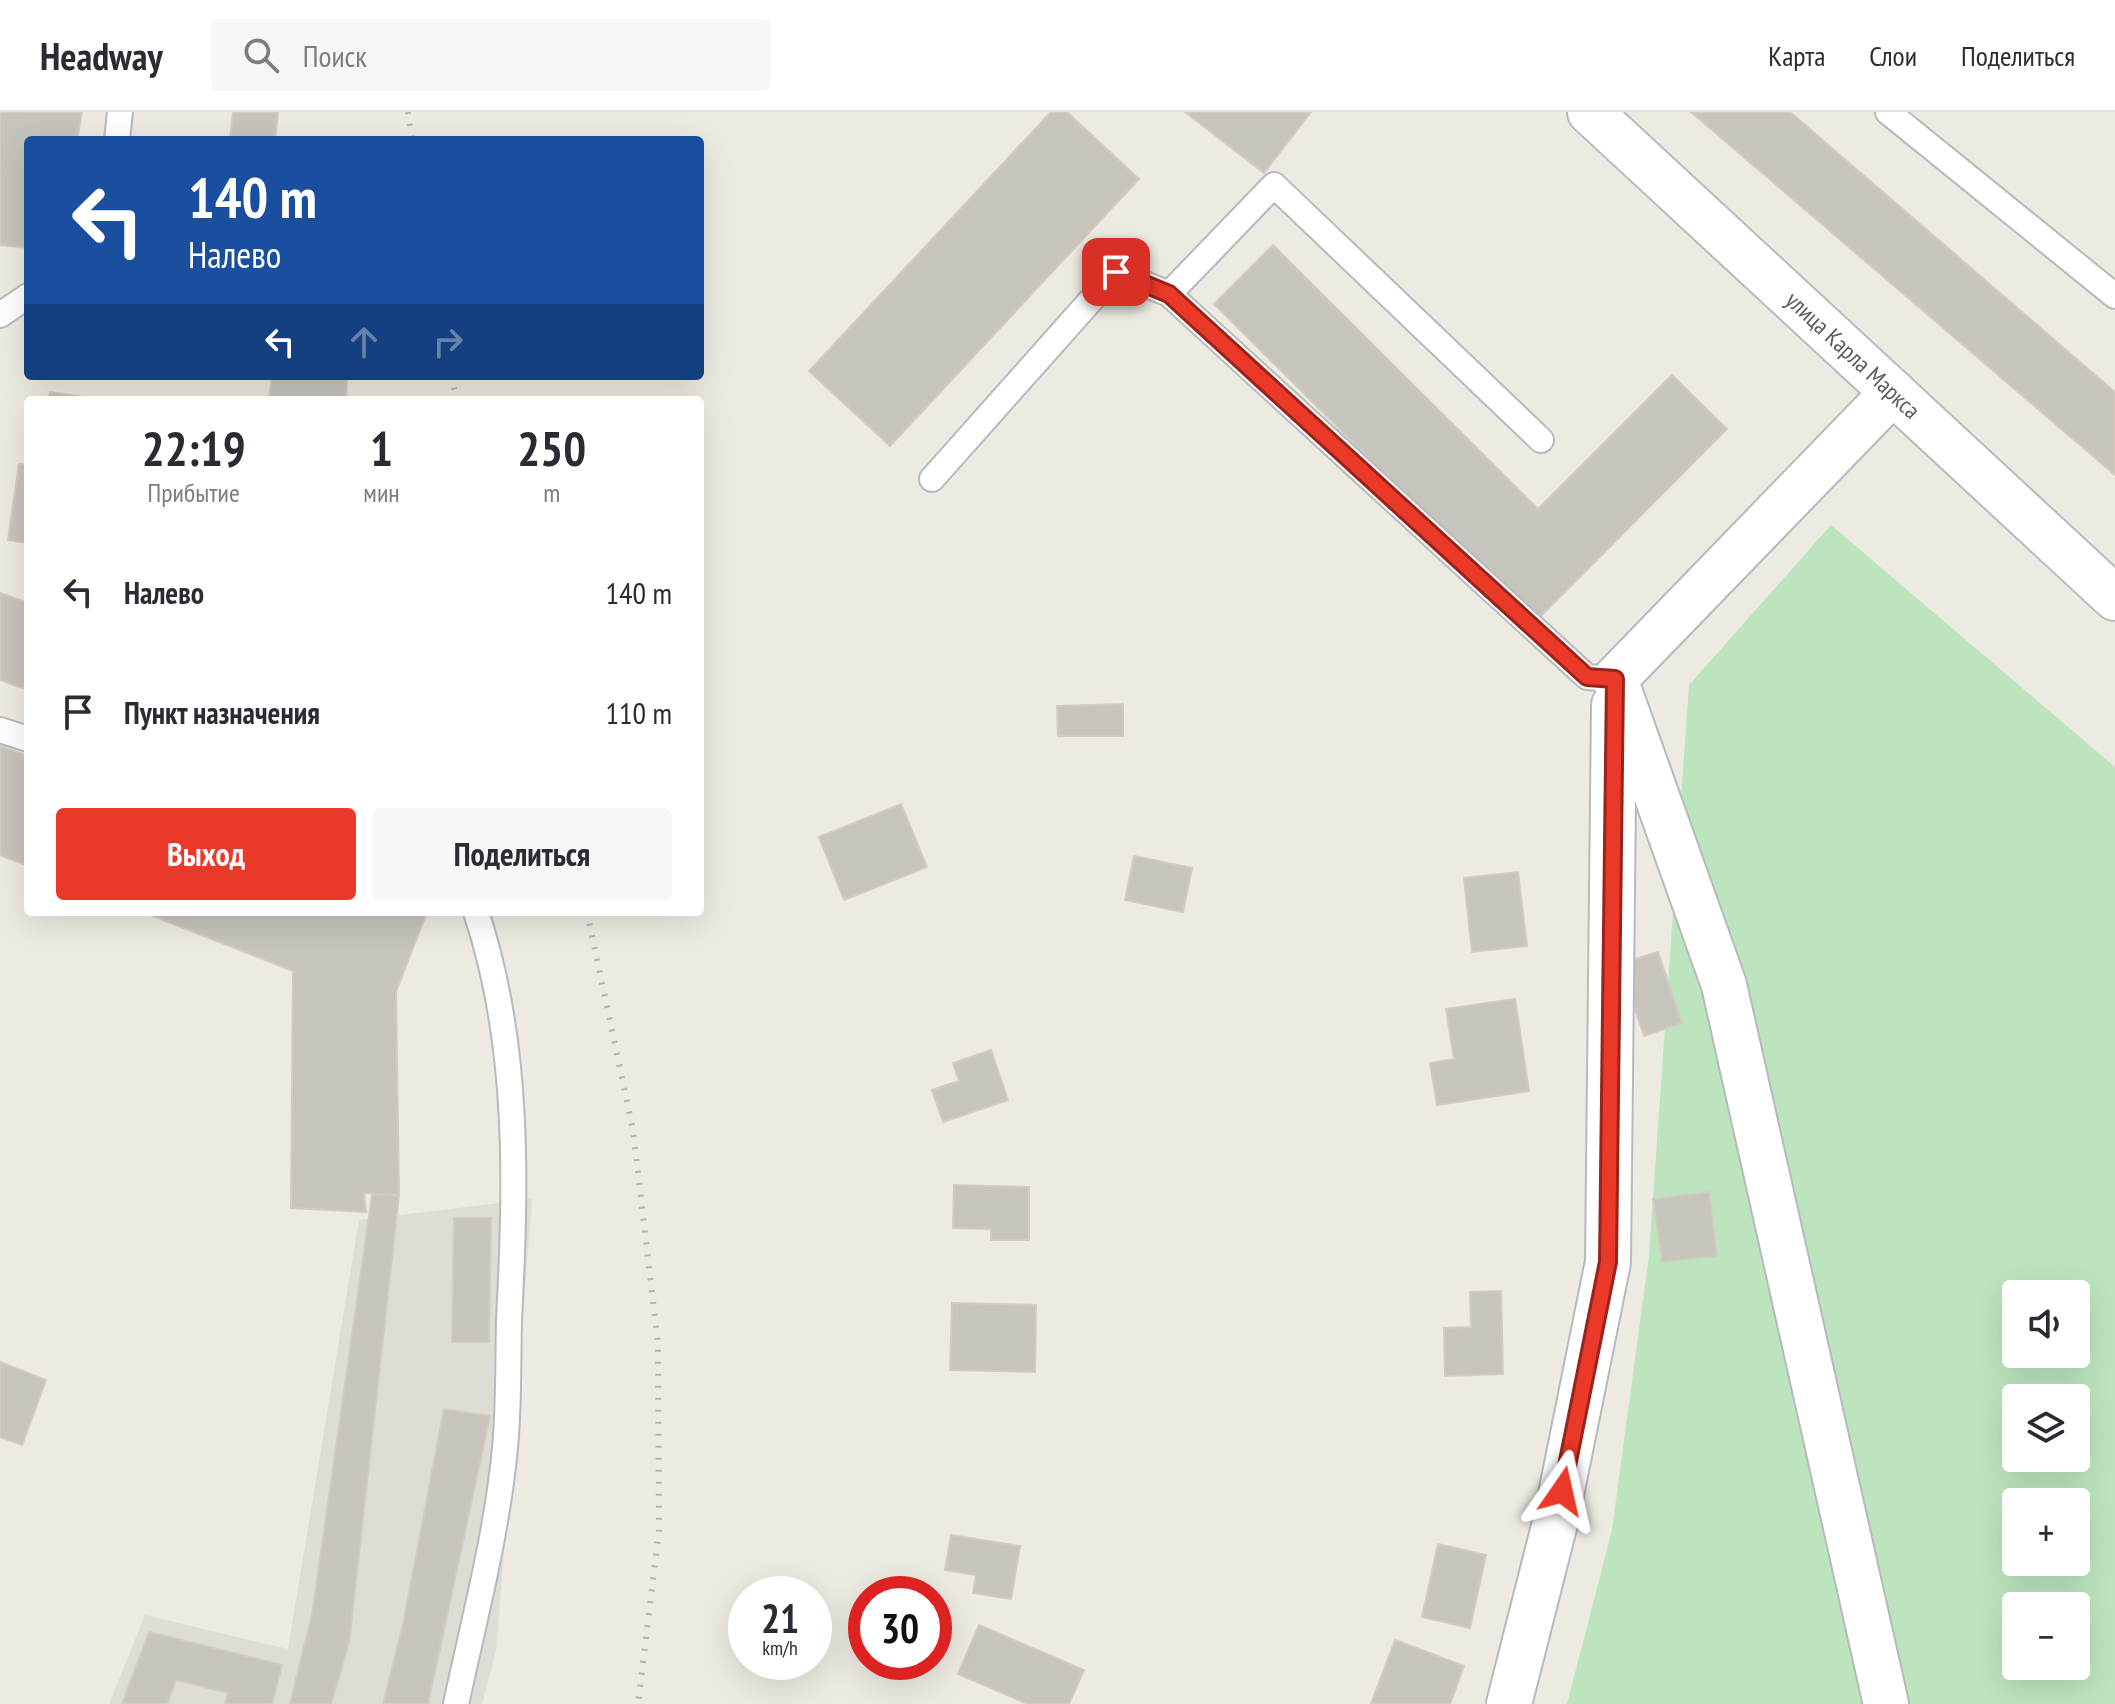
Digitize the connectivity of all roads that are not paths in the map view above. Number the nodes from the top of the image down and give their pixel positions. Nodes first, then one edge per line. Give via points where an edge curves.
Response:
1 (120, 112) edge
2 (1590, 112) edge
3 (1888, 112) edge
4 (117, 136) edge
5 (1169, 294) junction
6 (2115, 296) edge
7 (24, 299) edge
8 (0, 315) edge
9 (1893, 392) junction
10 (1541, 440) dead end
11 (932, 479) dead end
12 (2115, 598) edge
13 (1615, 679) junction
14 (0, 730) edge
15 (24, 738) edge
16 (477, 916) edge
17 (456, 1704) edge
18 (1509, 1704) edge
19 (1886, 1704) edge

1 - 4 lane
2 - 9 street, улица Карла Маркса
3 - 6 lane
5 - 10 lane via 1274,185
5 - 11 lane via 1116,272
5 - 13 lane via 1587,677
7 - 8 lane
9 - 12 street, улица Карла Маркса
9 - 13 street
13 - 18 street via 1608,1262 1556,1519
13 - 19 street via 1724,985
14 - 15 lane
16 - 17 lane via 492,959 512,1084 514,1219 505,1448

